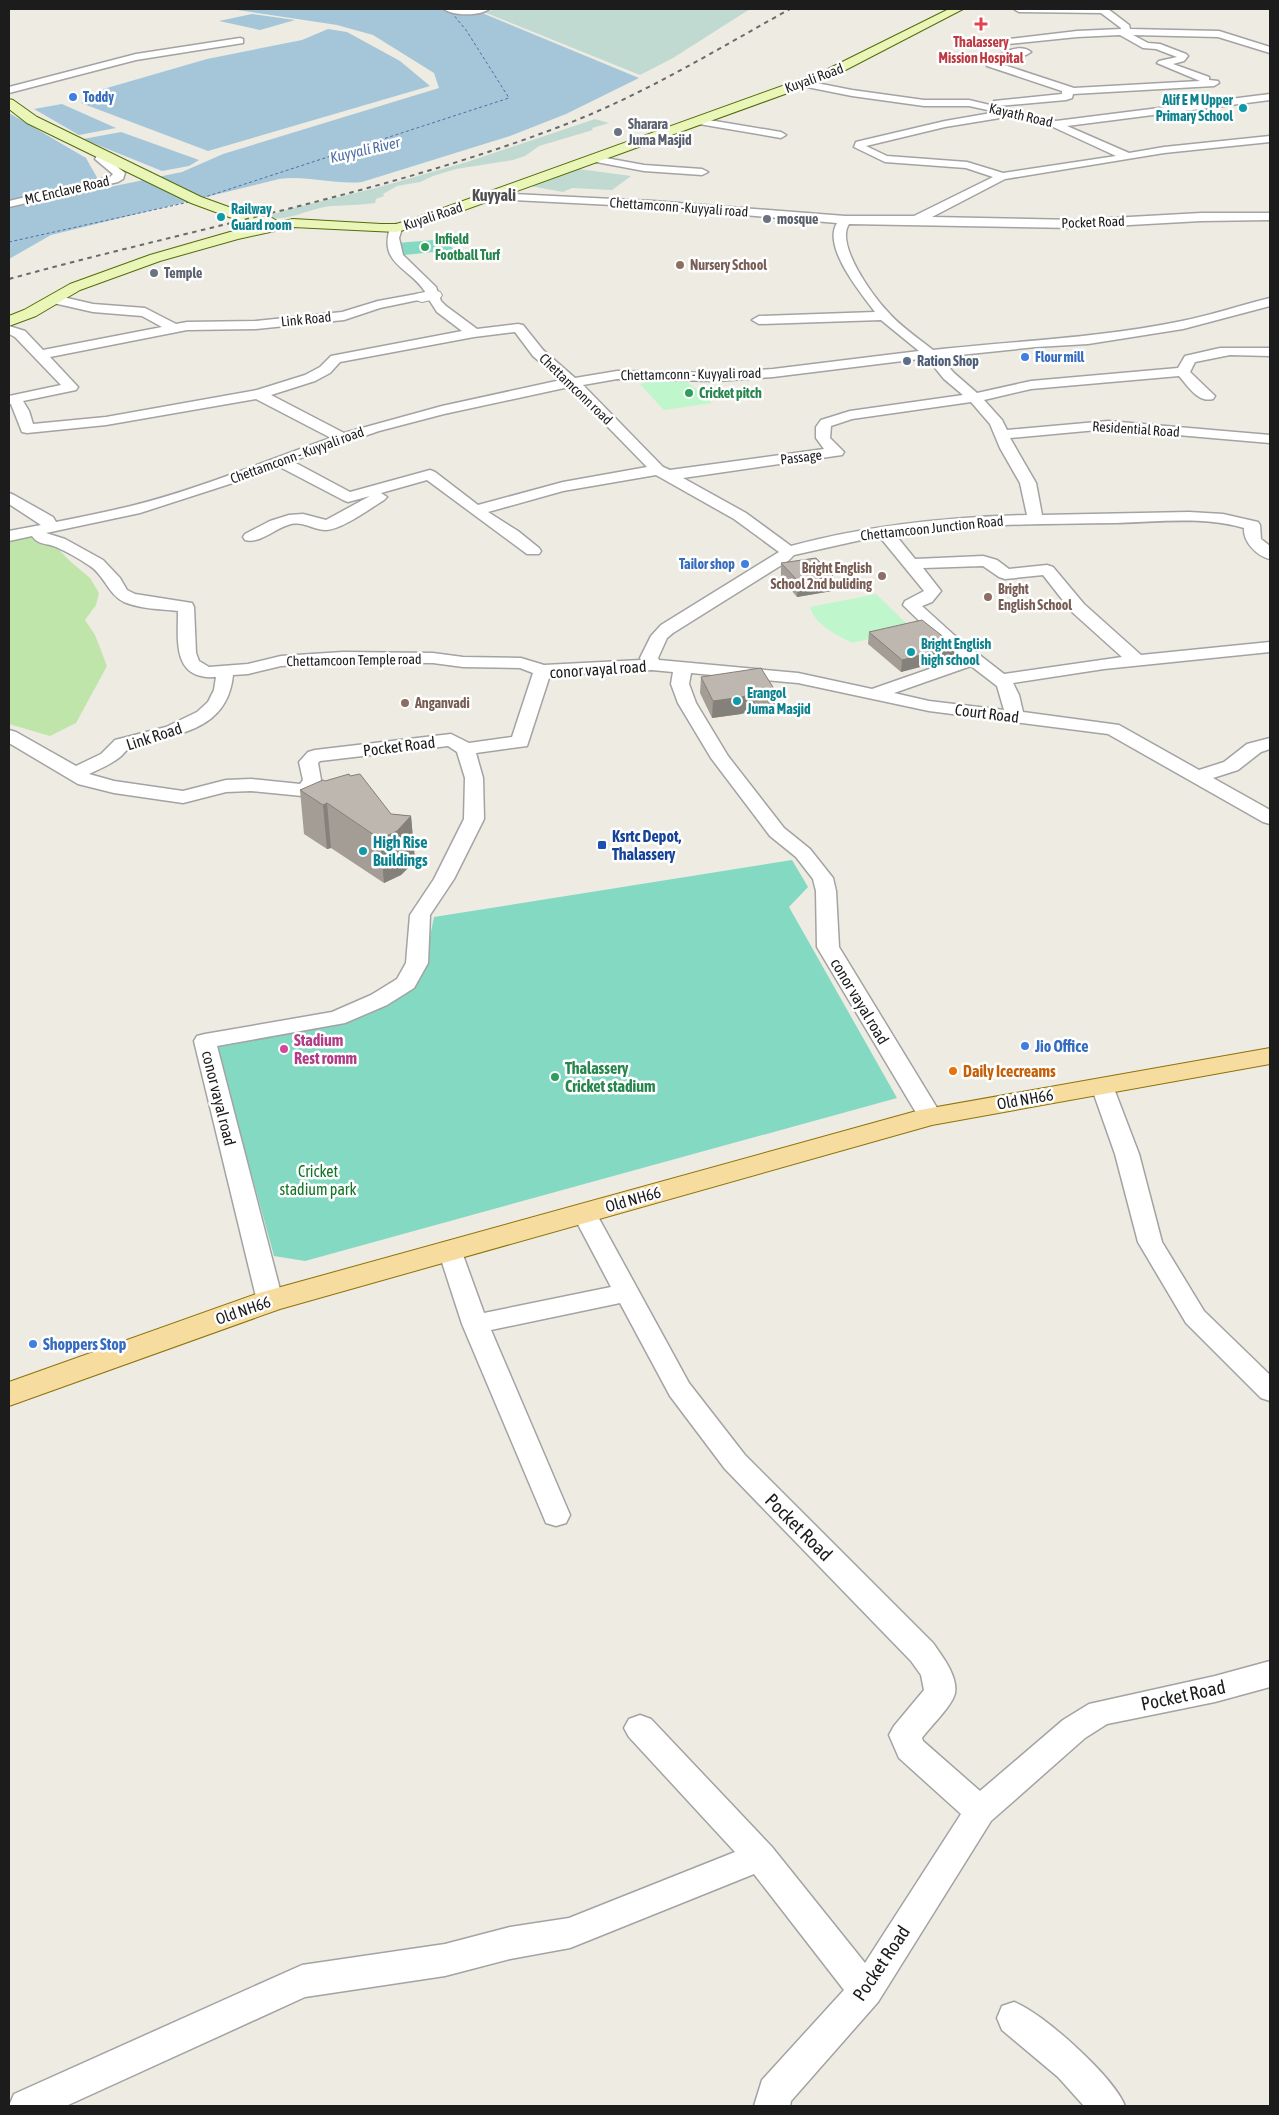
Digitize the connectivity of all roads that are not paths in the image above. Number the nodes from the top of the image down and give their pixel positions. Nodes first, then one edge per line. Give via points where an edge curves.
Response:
1 (449, 9) edge
2 (484, 9) edge
3 (957, 9) edge
4 (1019, 9) edge
5 (1103, 9) edge
6 (1125, 32) junction
7 (1259, 34) dead end
8 (1235, 38) junction
9 (240, 41) dead end
10 (1001, 43) dead end
11 (1141, 44) junction
12 (1122, 45) dead end
13 (1270, 50) edge
14 (1040, 51) dead end
15 (801, 83) junction
16 (1222, 86) junction
17 (9, 90) edge
18 (1073, 91) junction
19 (1270, 97) edge
20 (1254, 100) junction
21 (9, 103) edge
22 (985, 106) junction
23 (1013, 113) junction
24 (697, 121) junction
25 (1055, 124) junction
26 (781, 135) dead end
27 (1270, 139) edge
28 (108, 156) junction
29 (1128, 157) junction
30 (595, 159) junction
31 (702, 172) dead end
32 (1002, 176) junction
33 (492, 196) junction
34 (9, 204) edge
35 (1270, 217) edge
36 (845, 220) junction
37 (916, 220) junction
38 (285, 223) junction
39 (396, 228) junction
40 (428, 296) junction
41 (54, 299) junction
42 (1270, 302) edge
43 (884, 316) junction
44 (759, 320) dead end
45 (9, 322) edge
46 (175, 329) junction
47 (9, 330) edge
48 (474, 333) junction
49 (1270, 352) edge
50 (930, 354) junction
51 (41, 355) junction
52 (1183, 372) junction
53 (572, 382) junction
54 (258, 394) junction
55 (1208, 396) dead end
56 (974, 398) junction
57 (12, 400) edge
58 (1001, 435) junction
59 (342, 438) junction
60 (1270, 439) edge
61 (279, 460) junction
62 (663, 472) junction
63 (391, 485) junction
64 (9, 498) edge
65 (475, 510) junction
66 (1035, 518) junction
67 (44, 529) junction
68 (883, 530) junction
69 (9, 536) edge
70 (251, 537) dead end
71 (533, 551) dead end
72 (788, 552) junction
73 (1270, 554) edge
74 (910, 564) junction
75 (1270, 647) edge
76 (974, 659) junction
77 (1137, 661) junction
78 (652, 665) junction
79 (683, 667) junction
80 (543, 670) junction
81 (225, 672) junction
82 (1000, 680) junction
83 (874, 694) junction
84 (1015, 717) junction
85 (9, 736) edge
86 (1270, 743) edge
87 (466, 749) junction
88 (75, 773) junction
89 (1199, 776) junction
90 (1270, 818) edge
91 (1270, 1056) edge
92 (1102, 1086) junction
93 (930, 1116) junction
94 (584, 1213) junction
95 (450, 1250) junction
96 (627, 1294) junction
97 (270, 1301) junction
98 (475, 1324) junction
99 (1270, 1392) edge
100 (9, 1394) edge
101 (556, 1515) dead end
102 (1270, 1674) edge
103 (640, 1728) dead end
104 (980, 1811) junction
105 (760, 1857) junction
106 (866, 1991) junction
107 (1014, 2018) dead end
108 (27, 2106) edge
109 (772, 2106) edge
110 (1107, 2106) edge

1 - 2 street
3 - 15 main road, Kuyali Road via 848,65
4 - 5 street
5 - 6 street via 1126,27
6 - 8 street via 1219,34
6 - 10 street
6 - 11 street
7 - 8 street
8 - 13 street
9 - 17 street via 136,57
11 - 12 street
11 - 16 street via 1183,56 1162,64
14 - 18 street via 1005,54 990,64
15 - 22 street, Kayath Road via 924,103
15 - 24 main road, Kuyali Road
16 - 18 street
16 - 20 street
18 - 22 street via 1066,92 1066,97
19 - 20 street, Kayath Road
20 - 25 street, Kayath Road
21 - 28 main road via 32,120
22 - 23 street, Kayath Road
23 - 25 street, Kayath Road
23 - 32 street via 945,124 859,146 885,159 967,165
24 - 26 street
24 - 30 main road, Kuyali Road
25 - 29 street
27 - 29 street via 1171,149
28 - 34 street, MC Enclave Road via 101,158 119,173 114,180
28 - 38 main road via 196,200 245,218
29 - 32 street
30 - 31 street via 644,168
30 - 33 main road, Kuyali Road
32 - 37 street
33 - 36 street, Chettamconn -Kuyyali road via 653,204
33 - 39 main road, Kuyali Road
35 - 37 street, Pocket Road via 1076,224
36 - 37 street, Chettamconn -Kuyyali road
36 - 43 street via 839,235 847,260 856,279
38 - 39 main road, Kuyali Road
38 - 41 main road, Kuyali Road via 155,258 75,287
39 - 40 street via 393,243 399,261 412,271
40 - 46 street, Link Road via 378,305 344,316
40 - 48 street
41 - 45 main road, Kuyali Road
41 - 46 street via 93,308 145,312
42 - 50 street, Chettamconn - Kuyyali road via 1183,325 1128,335
43 - 44 street
43 - 50 street
46 - 51 street, Link Road
47 - 51 street via 20,334
48 - 53 street, Chettamconn road via 518,328 538,353
48 - 54 street via 336,359 315,375
49 - 52 street via 1233,350 1201,355 1190,359
50 - 53 street, Chettamconn - Kuyyali road via 766,374 624,374
50 - 56 street via 948,376
51 - 57 street via 71,387
52 - 55 street
52 - 56 street via 1031,385
53 - 59 street, Chettamconn - Kuyyali road via 442,410
53 - 62 street, Chettamconn road
54 - 57 street via 106,421 27,430 22,411
54 - 59 street
56 - 58 street via 997,423
56 - 62 street, Passage via 850,415 826,422 823,438 837,452
58 - 60 street, Residential Road via 1108,424
58 - 66 street via 1028,483
59 - 61 street, Chettamconn - Kuyyali road
61 - 63 street via 348,497
61 - 67 street, Chettamconn - Kuyyali road via 142,508
62 - 65 street via 551,489 514,502
62 - 72 street, Chettamconn road via 740,516
63 - 65 street via 430,475
63 - 70 street via 391,489 330,525 294,519 280,522
64 - 67 street via 47,520
65 - 71 street
66 - 68 street, Chettamcoon Junction Road
66 - 73 street via 1233,520 1252,525 1250,535
67 - 69 street, Chettamconn - Kuyyali road
67 - 81 street, Chettamcoon Temple road via 40,536 59,542 97,563 121,593 129,598 186,607 185,641 191,663 199,670
68 - 72 street, Chettamcoon Junction Road
68 - 74 street
72 - 78 street, Chettamcoon Junction Road via 667,629 649,658
74 - 76 street via 933,591 911,605
74 - 77 street via 983,562 1005,574 1047,570 1078,608
75 - 77 street
76 - 82 street
76 - 83 street
77 - 82 street
78 - 79 street, conor vayal road
78 - 80 street, conor vayal road
79 - 83 street, Court Road via 798,678
79 - 93 street, conor vayal road via 680,684 687,703 720,758 777,832 802,853 823,878 828,947
80 - 81 street, Chettamcoon Temple road via 522,663 343,657 281,661
80 - 87 street, conor vayal road via 520,742
81 - 88 street, Link Road via 226,681 218,703 198,720 167,734 122,744 98,763
82 - 84 street via 1010,695
83 - 84 street, Court Road via 929,706
84 - 89 street, Court Road via 1114,729
85 - 88 street
86 - 89 street via 1254,748 1216,773
87 - 88 street, Pocket Road via 451,740 315,756 308,762 312,780 308,788 302,790 226,786 183,797 85,780
87 - 97 street, conor vayal road via 474,778 474,819 444,878 420,915 417,963 406,983 380,1000 337,1018 205,1041
89 - 90 street, Court Road
91 - 92 main road, Old NH66
92 - 93 main road, Old NH66
92 - 99 street via 1127,1154 1150,1242 1195,1317
93 - 94 main road, Old NH66
94 - 95 main road, Old NH66
94 - 96 street, Pocket Road
95 - 97 main road, Old NH66
95 - 98 street
96 - 98 street
96 - 104 street, Pocket Road via 678,1389 735,1462 922,1652 936,1671 940,1693 905,1735 910,1749
97 - 100 main road, Old NH66
98 - 101 street
102 - 104 street, Pocket Road via 1100,1713 1074,1729
103 - 105 street
104 - 106 street, Pocket Road
105 - 106 street
105 - 108 street via 570,1933 510,1943 445,1960 302,1981
106 - 109 street, Pocket Road via 775,2092
107 - 110 street via 1070,2066

